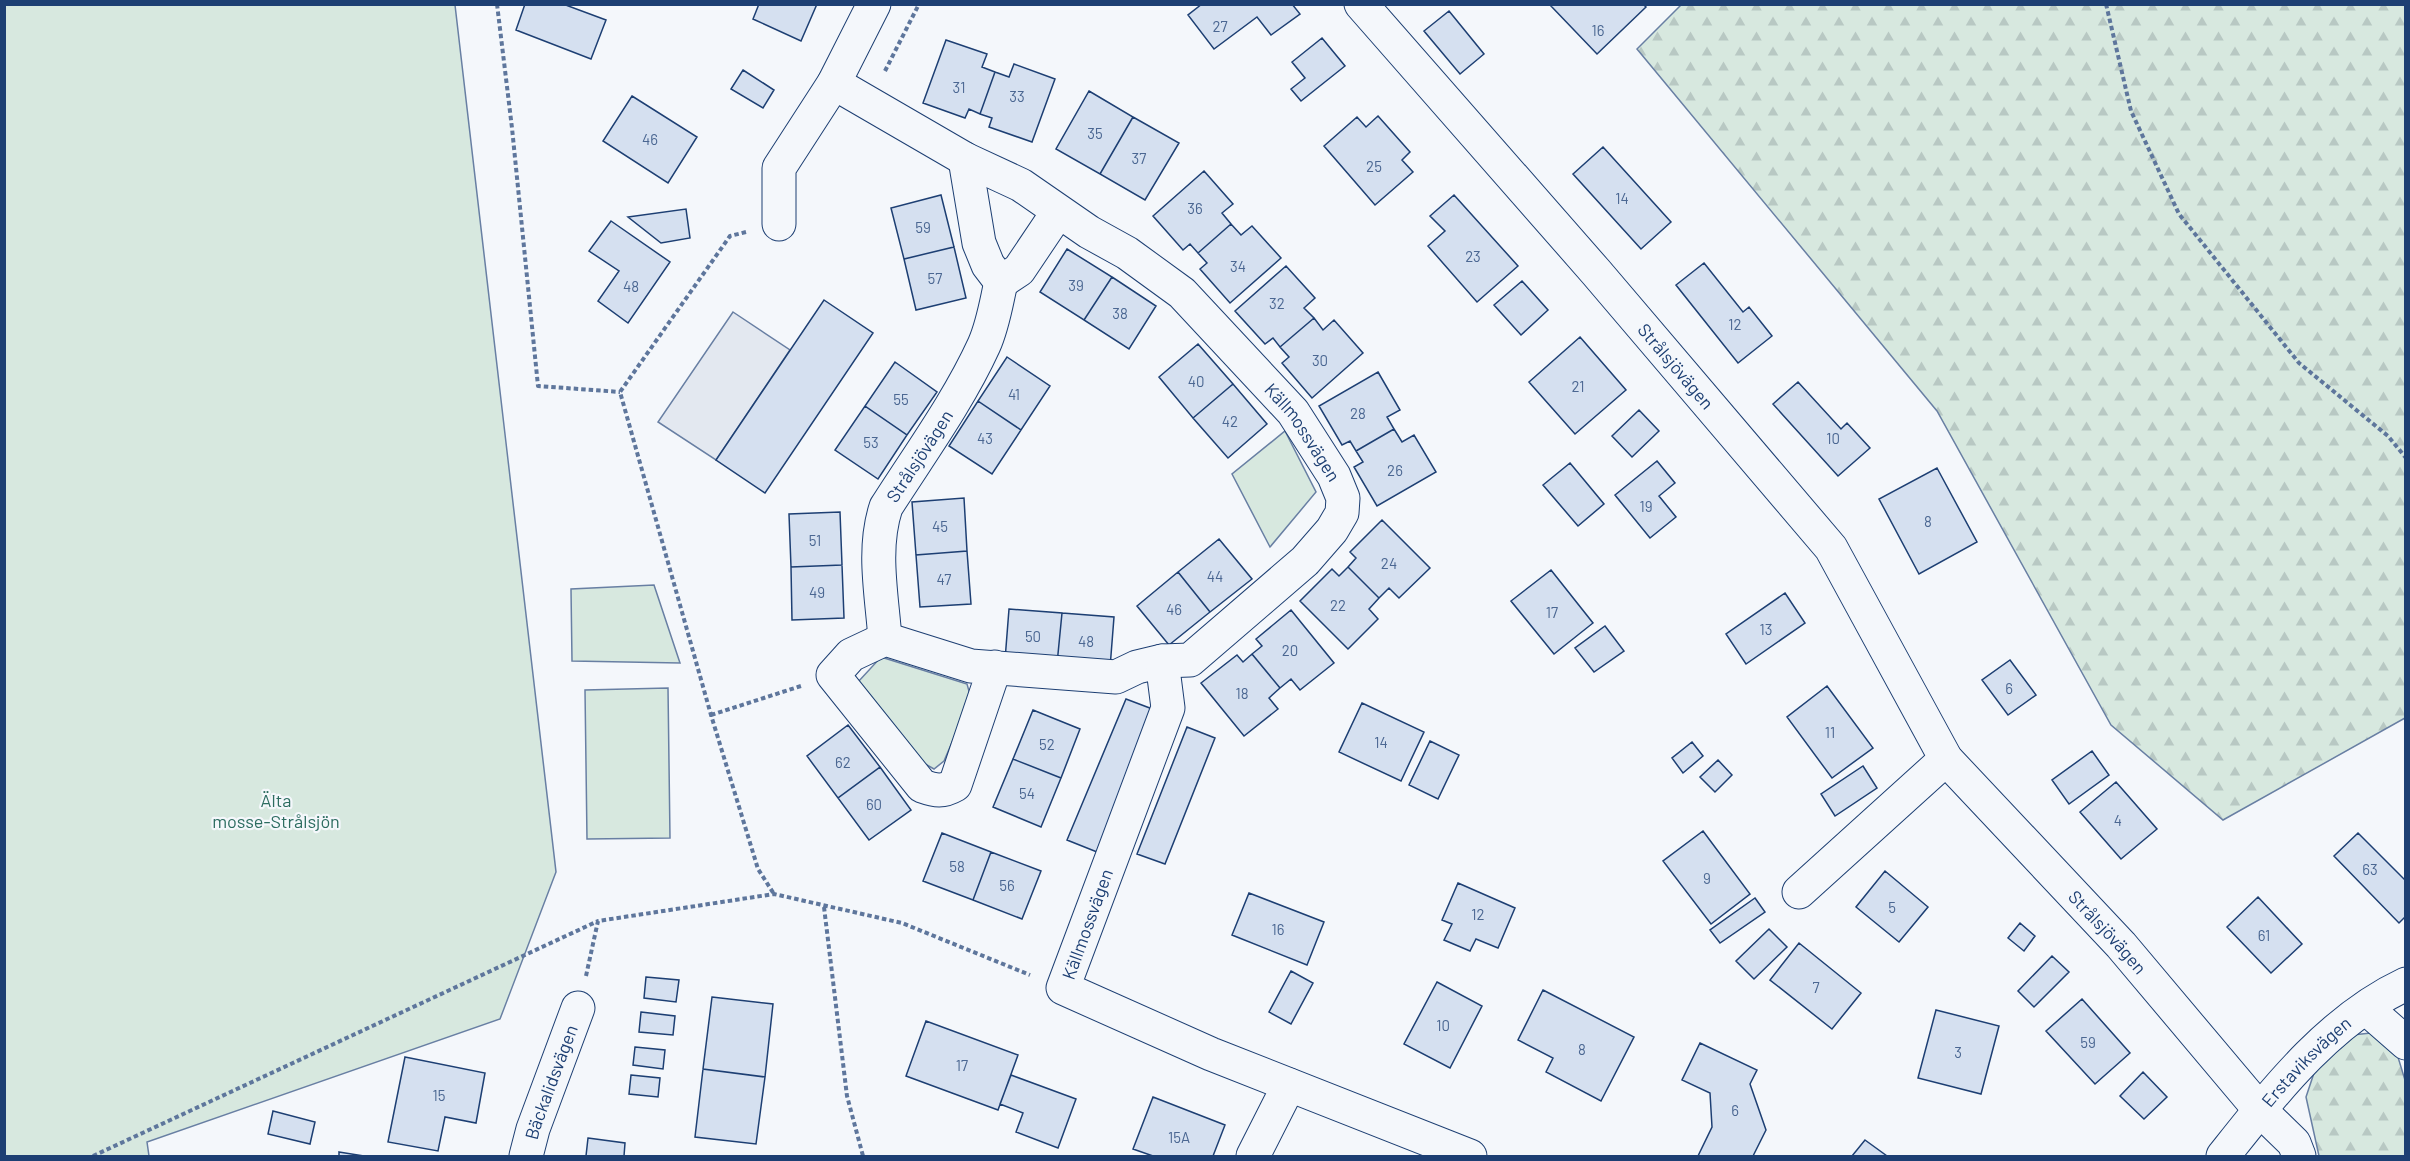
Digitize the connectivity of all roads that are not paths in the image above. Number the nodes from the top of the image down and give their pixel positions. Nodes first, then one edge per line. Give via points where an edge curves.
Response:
1 (874, 4) edge
2 (1361, 4) edge
3 (834, 83) junction
4 (964, 159) junction
5 (1058, 212) junction
6 (779, 224) road end
7 (1001, 282) junction
8 (885, 639) junction
9 (1162, 661) junction
10 (995, 668) junction
11 (1946, 759) junction
12 (1799, 892) dead end
13 (2406, 984) edge
14 (578, 1008) road end
15 (2366, 1008) junction
16 (2406, 1043) edge
17 (1288, 1085) junction
18 (2260, 1110) junction
19 (526, 1156) edge
20 (1253, 1156) edge
21 (1470, 1156) edge
22 (2223, 1156) edge
23 (2299, 1156) edge

1 - 3 street
2 - 11 street, Strålsjövägen via 1831,548
3 - 4 street
3 - 6 street via 779,168
4 - 5 street via 1021,186
4 - 7 street via 979,243
5 - 7 street via 1020,270
5 - 9 street, Källmossvägen via 1182,293 1293,412 1334,476 1343,498 1342,513 1332,530 1305,561 1190,660
7 - 8 street, Strålsjövägen via 984,344 882,518 879,549
8 - 10 street, Källmossvägen via 971,666
8 - 10 street via 851,655 833,675 922,786 936,791 955,785
9 - 10 street, Källmossvägen via 1116,677
9 - 17 street, Källmossvägen via 1168,708 1064,988
11 - 12 street
11 - 18 street, Strålsjövägen via 2121,945
13 - 15 street, Erstaviksvägen
14 - 19 street, Bäckalidsvägen
15 - 16 street
15 - 18 street, Erstaviksvägen via 2309,1053
17 - 20 street
17 - 21 street, Källmossvägen
18 - 22 street, Erstaviksvägen
18 - 23 street, Strålsjövägen via 2294,1143

